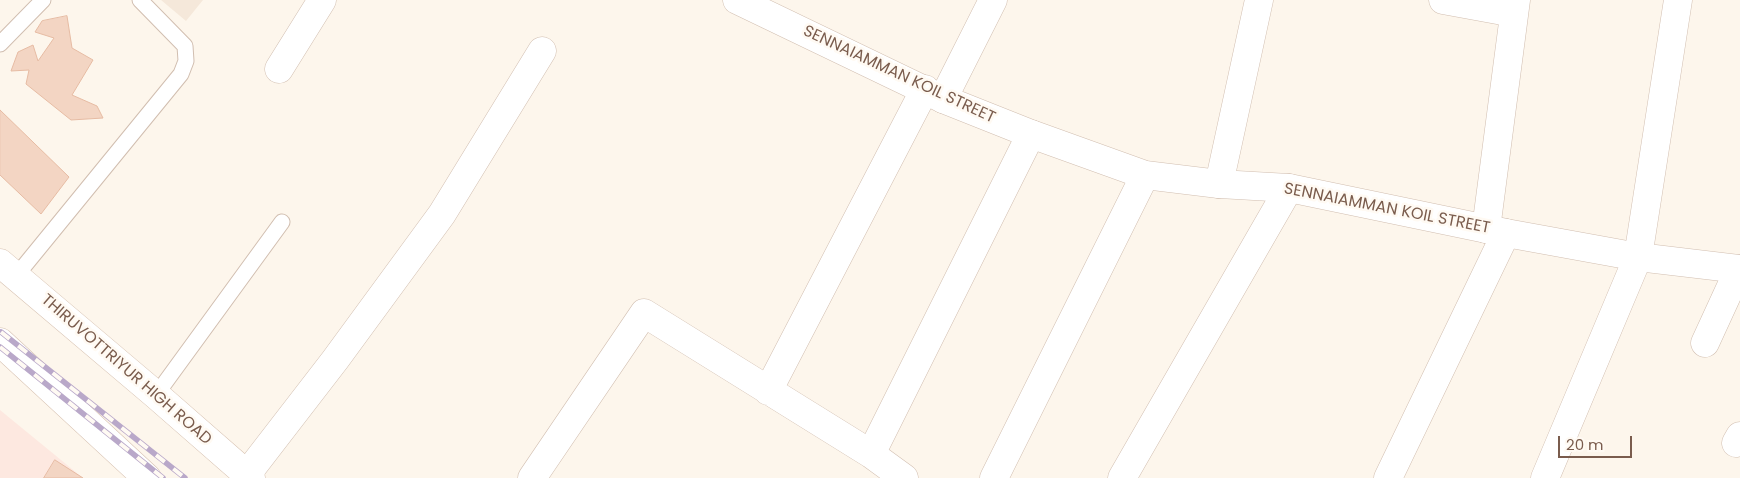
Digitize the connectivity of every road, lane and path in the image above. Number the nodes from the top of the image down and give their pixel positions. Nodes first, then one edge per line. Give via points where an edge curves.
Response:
1 (43, 0) edge
2 (140, 0) edge
3 (322, 0) edge
4 (737, 0) edge
5 (993, 0) edge
6 (1259, 0) edge
7 (1443, 0) edge
8 (1678, 0) edge
9 (1515, 7) edge
10 (0, 44) edge
11 (542, 51) dead end
12 (279, 69) dead end
13 (934, 94) junction
14 (1031, 134) junction
15 (1145, 175) junction
16 (1219, 184) junction
17 (1289, 188) junction
18 (282, 222) dead end
19 (1496, 231) junction
20 (1638, 257) junction
21 (1740, 269) edge
22 (8, 270) edge
23 (0, 342) edge
24 (1705, 343) dead end
25 (768, 391) junction
26 (156, 395) junction
27 (871, 454) junction
28 (249, 476) edge
29 (147, 478) edge
30 (532, 478) edge
31 (904, 478) edge
32 (994, 478) edge
33 (1122, 478) edge
34 (1388, 478) edge
35 (1545, 478) edge

1 - 10 lane
2 - 22 lane via 185,46 186,60 181,74
3 - 12 street
4 - 13 street, SENNAIAMMAN KOIL STREET
5 - 13 street
6 - 16 street
7 - 9 street
8 - 20 street
9 - 19 street
11 - 28 street via 442,214
13 - 14 street, SENNAIAMMAN KOIL STREET
13 - 25 street
14 - 15 street, SENNAIAMMAN KOIL STREET
14 - 27 street
15 - 16 street, SENNAIAMMAN KOIL STREET
15 - 32 street
16 - 17 street, SENNAIAMMAN KOIL STREET
17 - 19 street, SENNAIAMMAN KOIL STREET
17 - 33 street
18 - 26 lane
19 - 20 street, SENNAIAMMAN KOIL STREET
19 - 34 street
20 - 21 street, SENNAIAMMAN KOIL STREET
20 - 35 street
21 - 24 street
22 - 26 street, THIRUVOTTRIYUR HIGH ROAD
23 - 29 street
25 - 27 street
25 - 30 street via 644,313
26 - 28 street, THIRUVOTTRIYUR HIGH ROAD
27 - 31 street

